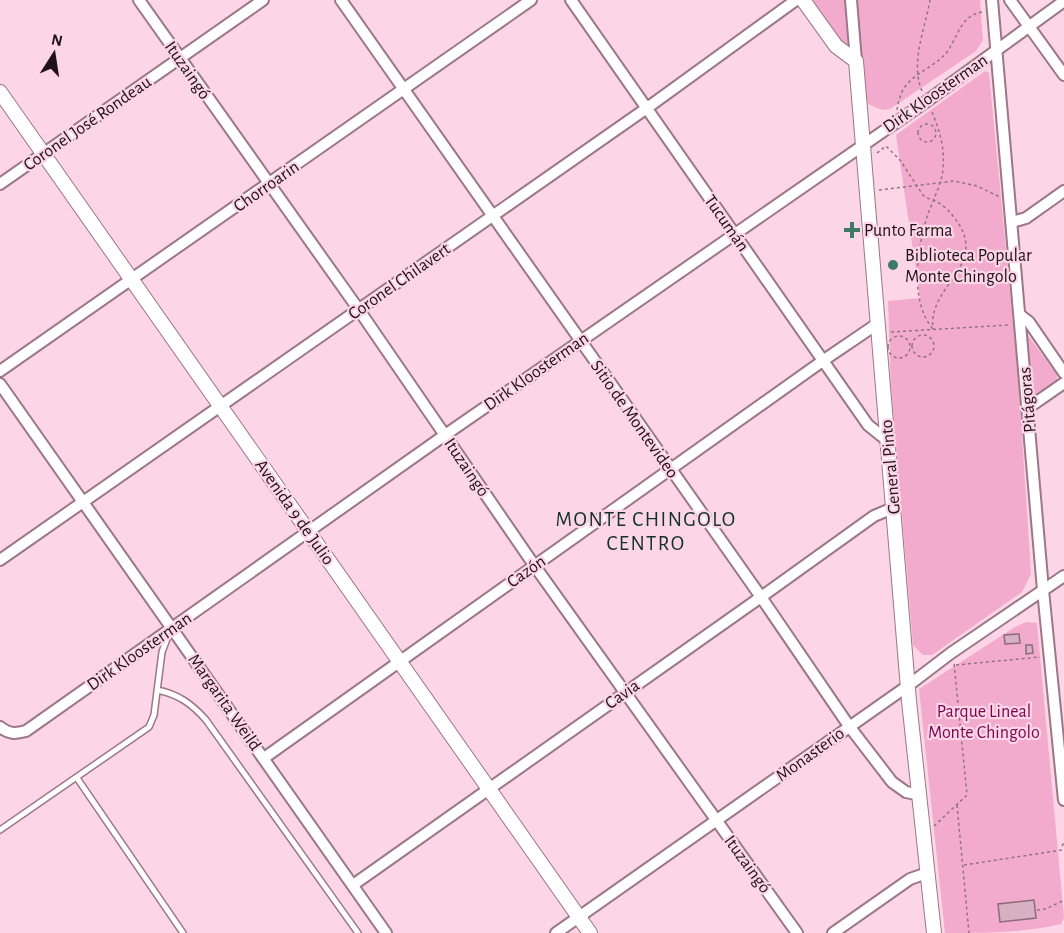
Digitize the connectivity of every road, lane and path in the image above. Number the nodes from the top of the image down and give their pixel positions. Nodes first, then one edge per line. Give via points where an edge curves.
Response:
1 (139, 0) edge
2 (263, 0) edge
3 (341, 0) edge
4 (531, 0) edge
5 (571, 0) edge
6 (796, 0) edge
7 (803, 0) edge
8 (851, 0) edge
9 (930, 0) edge
10 (1010, 0) edge
11 (1064, 2) edge
12 (993, 5) edge
13 (1030, 26) junction
14 (997, 49) junction
15 (180, 58) junction
16 (856, 61) junction
17 (917, 75) junction
18 (1064, 75) edge
19 (403, 90) junction
20 (0, 92) edge
21 (927, 101) junction
22 (905, 104) dead end
23 (646, 108) junction
24 (937, 130) junction
25 (862, 144) junction
26 (44, 153) junction
27 (864, 163) junction
28 (940, 182) junction
29 (0, 184) edge
30 (268, 184) junction
31 (917, 186) junction
32 (1064, 191) edge
33 (866, 192) junction
34 (933, 200) junction
35 (1010, 202) junction
36 (492, 216) junction
37 (1012, 222) junction
38 (734, 233) junction
39 (131, 280) junction
40 (359, 310) junction
41 (1020, 320) junction
42 (878, 328) junction
43 (920, 330) junction
44 (933, 330) junction
45 (921, 335) junction
46 (580, 341) junction
47 (911, 346) junction
48 (824, 360) junction
49 (0, 371) edge
50 (1064, 373) edge
51 (1064, 383) edge
52 (0, 384) edge
53 (222, 405) junction
54 (1028, 408) junction
55 (445, 435) junction
56 (888, 441) junction
57 (671, 470) junction
58 (83, 501) junction
59 (894, 508) junction
60 (308, 532) junction
61 (0, 560) edge
62 (534, 565) junction
63 (1062, 580) edge
64 (1043, 590) junction
65 (761, 597) junction
66 (172, 627) junction
67 (1042, 657) dead end
68 (399, 660) junction
69 (909, 685) junction
70 (157, 690) junction
71 (624, 692) junction
72 (1060, 717) edge
73 (849, 726) junction
74 (3, 730) edge
75 (264, 758) junction
76 (77, 778) junction
77 (489, 788) junction
78 (920, 795) junction
79 (1064, 800) edge
80 (957, 804) junction
81 (717, 821) junction
82 (933, 827) dead end
83 (0, 830) edge
84 (1064, 843) edge
85 (1062, 846) dead end
86 (1062, 850) dead end
87 (963, 865) junction
88 (927, 873) junction
89 (353, 885) junction
90 (1064, 900) edge
91 (1037, 910) dead end
92 (579, 917) junction
93 (183, 933) edge
94 (358, 933) edge
95 (386, 933) edge
96 (556, 933) edge
97 (590, 933) edge
98 (797, 933) edge
99 (833, 933) edge
100 (934, 933) edge
101 (969, 933) edge

1 - 15 street, Ituzaingó
2 - 15 street, Coronel José Rondeau
3 - 19 street, Sitio de Montevideo
4 - 19 street, Chorroarin
5 - 23 street, Tucumán
6 - 23 street, Coronel Chilavert
7 - 16 street via 836,46
8 - 16 street, General Pinto
9 - 17 path
10 - 13 street
11 - 13 street, Dirk Kloosterman
12 - 14 street, Pitágoras
12 - 17 path via 966,20 946,53
13 - 14 street, Dirk Kloosterman
13 - 18 street
14 - 21 street, Dirk Kloosterman
14 - 35 street, Pitágoras
15 - 26 street, Coronel José Rondeau
15 - 30 street, Ituzaingó
16 - 25 street, General Pinto
17 - 21 path
17 - 22 path via 904,88 897,110
19 - 30 street, Chorroarin
19 - 36 street, Sitio de Montevideo
20 - 26 street, Avenida 9 de Julio
21 - 24 path
21 - 25 street, Dirk Kloosterman
23 - 36 street, Coronel Chilavert
23 - 38 street, Tucumán
24 - 24 path via 931,142 918,136 918,130 925,124
24 - 28 path via 943,150
25 - 27 street, General Pinto
25 - 38 street, Dirk Kloosterman
26 - 29 street, Coronel José Rondeau
26 - 39 street, Avenida 9 de Julio
27 - 31 path via 886,146
27 - 33 street, General Pinto
28 - 31 path
28 - 34 path
28 - 35 path via 977,186
30 - 39 street, Chorroarin
30 - 40 street, Ituzaingó
31 - 33 path
31 - 34 path via 926,199
32 - 37 street via 1026,218
33 - 42 street, General Pinto
34 - 44 path via 917,270 922,313
34 - 44 path via 953,216 963,231 966,247 961,267 938,305
35 - 37 street, Pitágoras
36 - 40 street, Coronel Chilavert
36 - 46 street, Sitio de Montevideo
37 - 41 street, Pitágoras
38 - 46 street, Dirk Kloosterman
38 - 48 street, Tucumán
39 - 49 street, Chorroarin
39 - 53 street, Avenida 9 de Julio
40 - 53 street, Coronel Chilavert
40 - 55 street, Ituzaingó
41 - 44 path
41 - 50 street via 1029,322
41 - 54 street, Pitágoras
42 - 43 path
42 - 48 street, Cazón
42 - 56 street, General Pinto
43 - 44 path
43 - 45 path
45 - 47 path
45 - 47 path via 932,341 930,353 918,355
46 - 55 street, Dirk Kloosterman
46 - 57 street, Sitio de Montevideo
47 - 47 path via 901,358 894,356 889,347 897,337
48 - 56 street, Tucumán via 868,425
48 - 57 street, Cazón
51 - 54 street
52 - 58 street, Margarita Weild
53 - 58 street, Coronel Chilavert
53 - 60 street, Avenida 9 de Julio
54 - 64 street, Pitágoras
55 - 60 street, Dirk Kloosterman
55 - 62 street, Ituzaingó
56 - 59 street, General Pinto
57 - 62 street, Cazón
57 - 65 street, Sitio de Montevideo
58 - 61 street, Coronel Chilavert
58 - 66 street, Margarita Weild
59 - 65 street, Cavia via 874,516
59 - 69 street, General Pinto
60 - 66 street, Dirk Kloosterman
60 - 68 street, Avenida 9 de Julio
62 - 68 street, Cazón
62 - 71 street, Ituzaingó
63 - 64 street, Monasterio
64 - 69 street, Monasterio
64 - 72 street, Pitágoras
65 - 71 street, Cavia
65 - 73 street, Sitio de Montevideo
66 - 70 lane via 162,652
66 - 74 street, Dirk Kloosterman via 26,731 17,734
66 - 75 street, Margarita Weild
67 - 80 path via 954,664 967,795
68 - 75 street, Cazón
68 - 77 street, Avenida 9 de Julio
69 - 73 street, Monasterio
69 - 78 street, General Pinto
70 - 76 lane via 149,727
70 - 94 lane via 185,700 206,720
71 - 77 street, Cavia
71 - 81 street, Ituzaingó
72 - 79 street, Pitágoras
73 - 78 street, Sitio de Montevideo via 892,782 906,792
73 - 81 street, Monasterio
75 - 89 street, Margarita Weild
76 - 83 lane
76 - 93 lane
77 - 89 street, Cavia
77 - 92 street, Avenida 9 de Julio
78 - 88 street, General Pinto
80 - 82 path
80 - 87 path
81 - 92 street, Monasterio
81 - 98 street, Ituzaingó
84 - 85 path
86 - 87 path
87 - 101 path
88 - 99 street via 910,879
88 - 100 street, General Pinto
89 - 95 street, Margarita Weild
90 - 91 path
92 - 96 street, Monasterio
92 - 97 street, Avenida 9 de Julio

